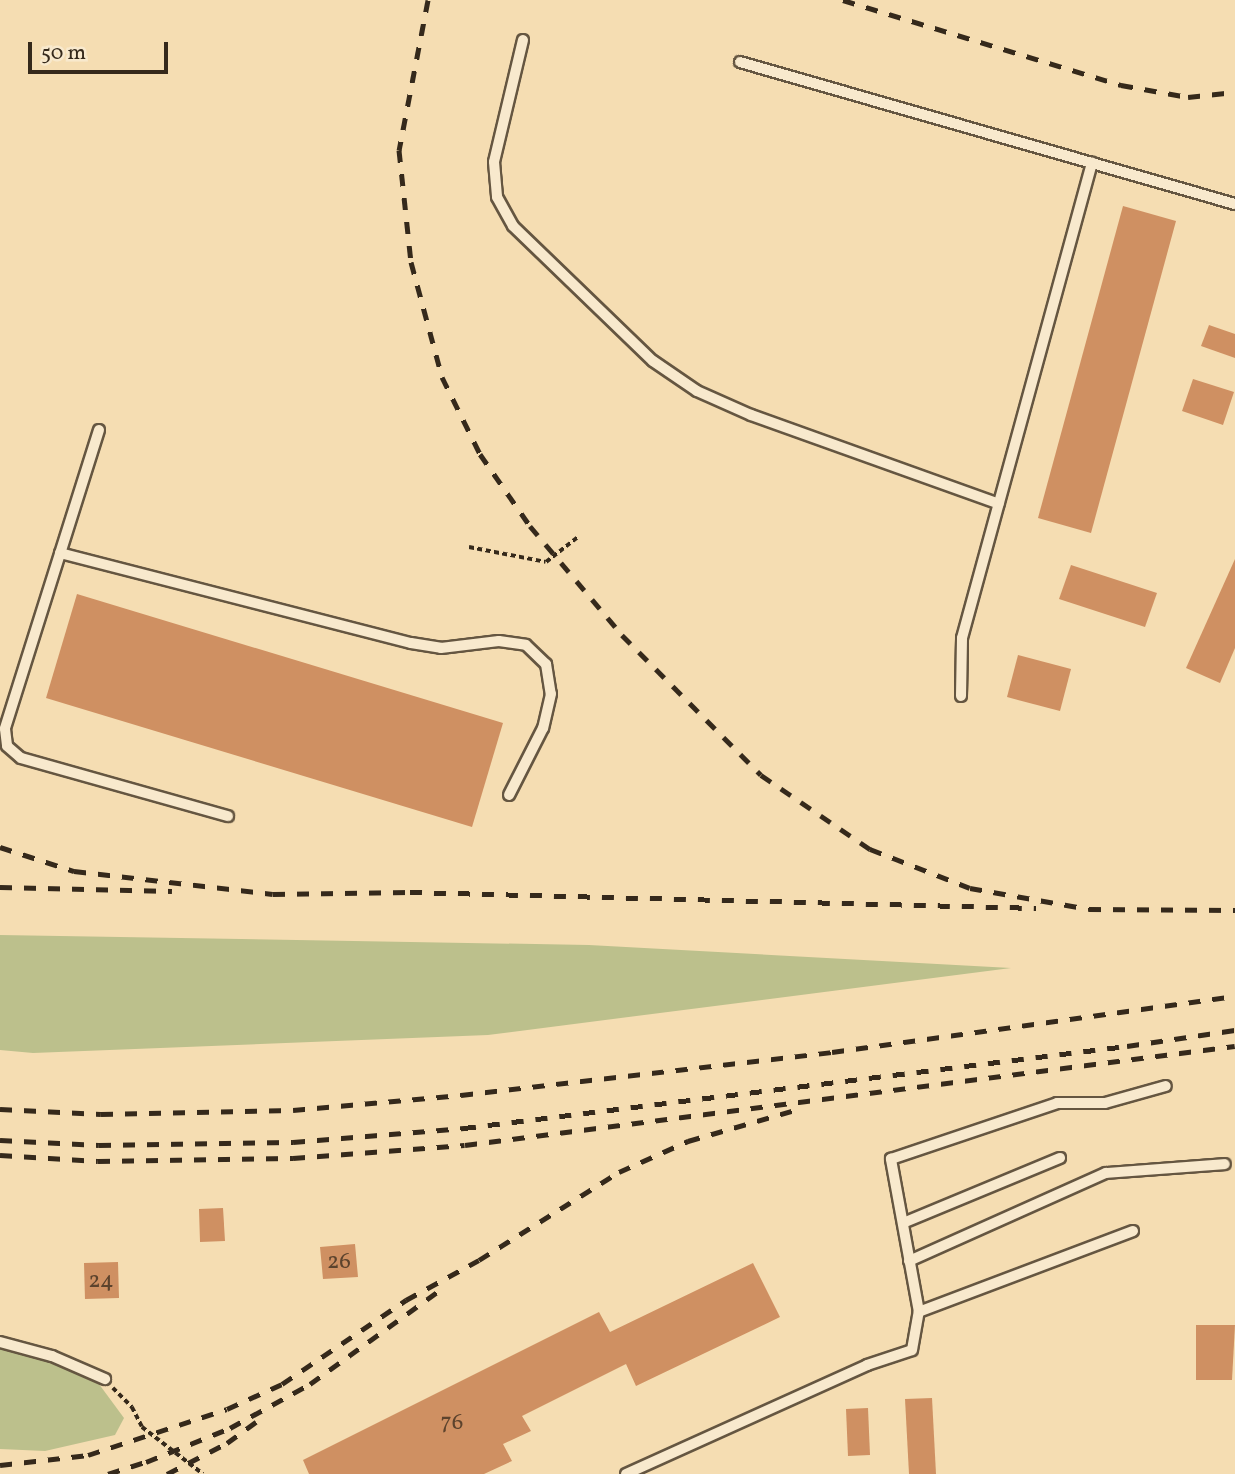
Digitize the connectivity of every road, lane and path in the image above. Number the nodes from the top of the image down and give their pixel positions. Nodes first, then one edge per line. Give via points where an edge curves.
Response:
1 (523, 40) dead end
2 (740, 62) dead end
3 (1092, 162) junction
4 (1235, 204) edge
5 (99, 430) dead end
6 (999, 504) junction
7 (579, 537) dead end
8 (469, 547) dead end
9 (60, 553) junction
10 (961, 696) dead end
11 (509, 795) dead end
12 (228, 816) dead end
13 (1166, 1086) dead end
14 (1060, 1158) dead end
15 (1225, 1164) dead end
16 (902, 1223) junction
17 (1133, 1231) dead end
18 (909, 1261) junction
19 (919, 1312) junction
20 (0, 1342) edge
21 (104, 1379) joint
22 (203, 1474) edge
23 (626, 1474) edge

1 - 6 lane via 494,162 497,197 513,226 653,362 697,391 751,415
2 - 3 lane
3 - 4 lane
3 - 6 lane
5 - 9 lane
6 - 10 lane via 962,638
7 - 8 path via 546,562
9 - 11 lane via 411,643 441,648 499,641 526,645 546,664 551,694 543,728
9 - 12 lane via 5,729 7,746 21,758
13 - 16 lane via 1105,1102 1057,1103 891,1159
14 - 16 lane
15 - 18 lane via 1106,1173
16 - 18 lane
17 - 19 lane
18 - 19 lane
19 - 23 lane via 912,1350 867,1365
20 - 21 lane via 52,1356
21 - 22 path via 132,1407 142,1427

